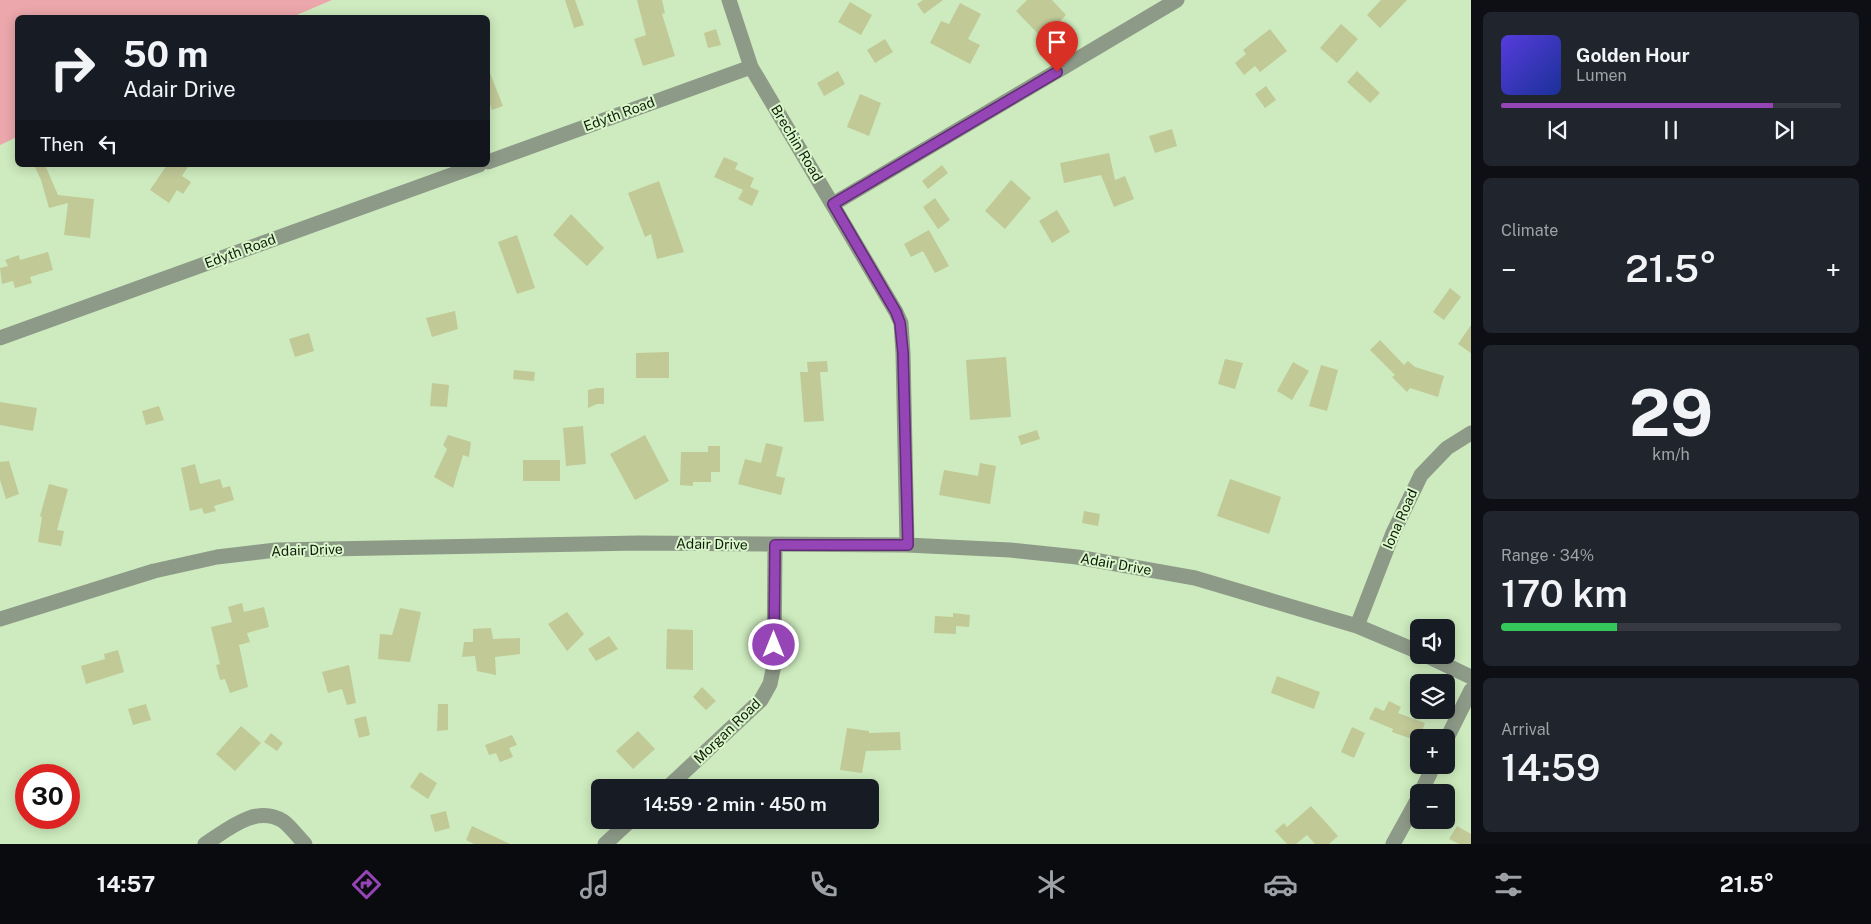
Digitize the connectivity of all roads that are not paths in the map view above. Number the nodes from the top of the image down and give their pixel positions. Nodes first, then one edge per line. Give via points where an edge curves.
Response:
1 (729, 0) edge
2 (1177, 0) edge
3 (751, 67) junction
4 (490, 161) edge
5 (473, 167) edge
6 (833, 204) junction
7 (0, 338) edge
8 (1471, 433) edge
9 (775, 545) junction
10 (908, 545) junction
11 (0, 619) edge
12 (1357, 626) junction
13 (1410, 648) edge
14 (1444, 664) edge
15 (1471, 677) edge
16 (1471, 690) edge
17 (1452, 729) edge
18 (677, 779) edge
19 (1410, 813) edge
20 (621, 829) edge
21 (205, 844) edge
22 (305, 844) edge
23 (605, 844) edge
24 (1393, 844) edge

1 - 3 street, Brechin Road
2 - 6 street
3 - 4 street, Edyth Road
3 - 6 street, Brechin Road
5 - 7 street, Edyth Road
6 - 10 street, Brechin Road via 881,282 900,323
8 - 12 street, Iona Road via 1446,448 1420,475 1393,533
9 - 10 street, Adair Drive
9 - 11 street, Adair Drive via 639,543 276,550 217,557 154,570
9 - 18 street, Morgan Road via 774,665 770,684 761,700
10 - 12 street, Adair Drive via 1077,557 1196,578
12 - 13 street, Adair Drive
14 - 15 street
16 - 17 street
19 - 24 street
20 - 23 street
21 - 22 street via 242,821 266,815 284,822

